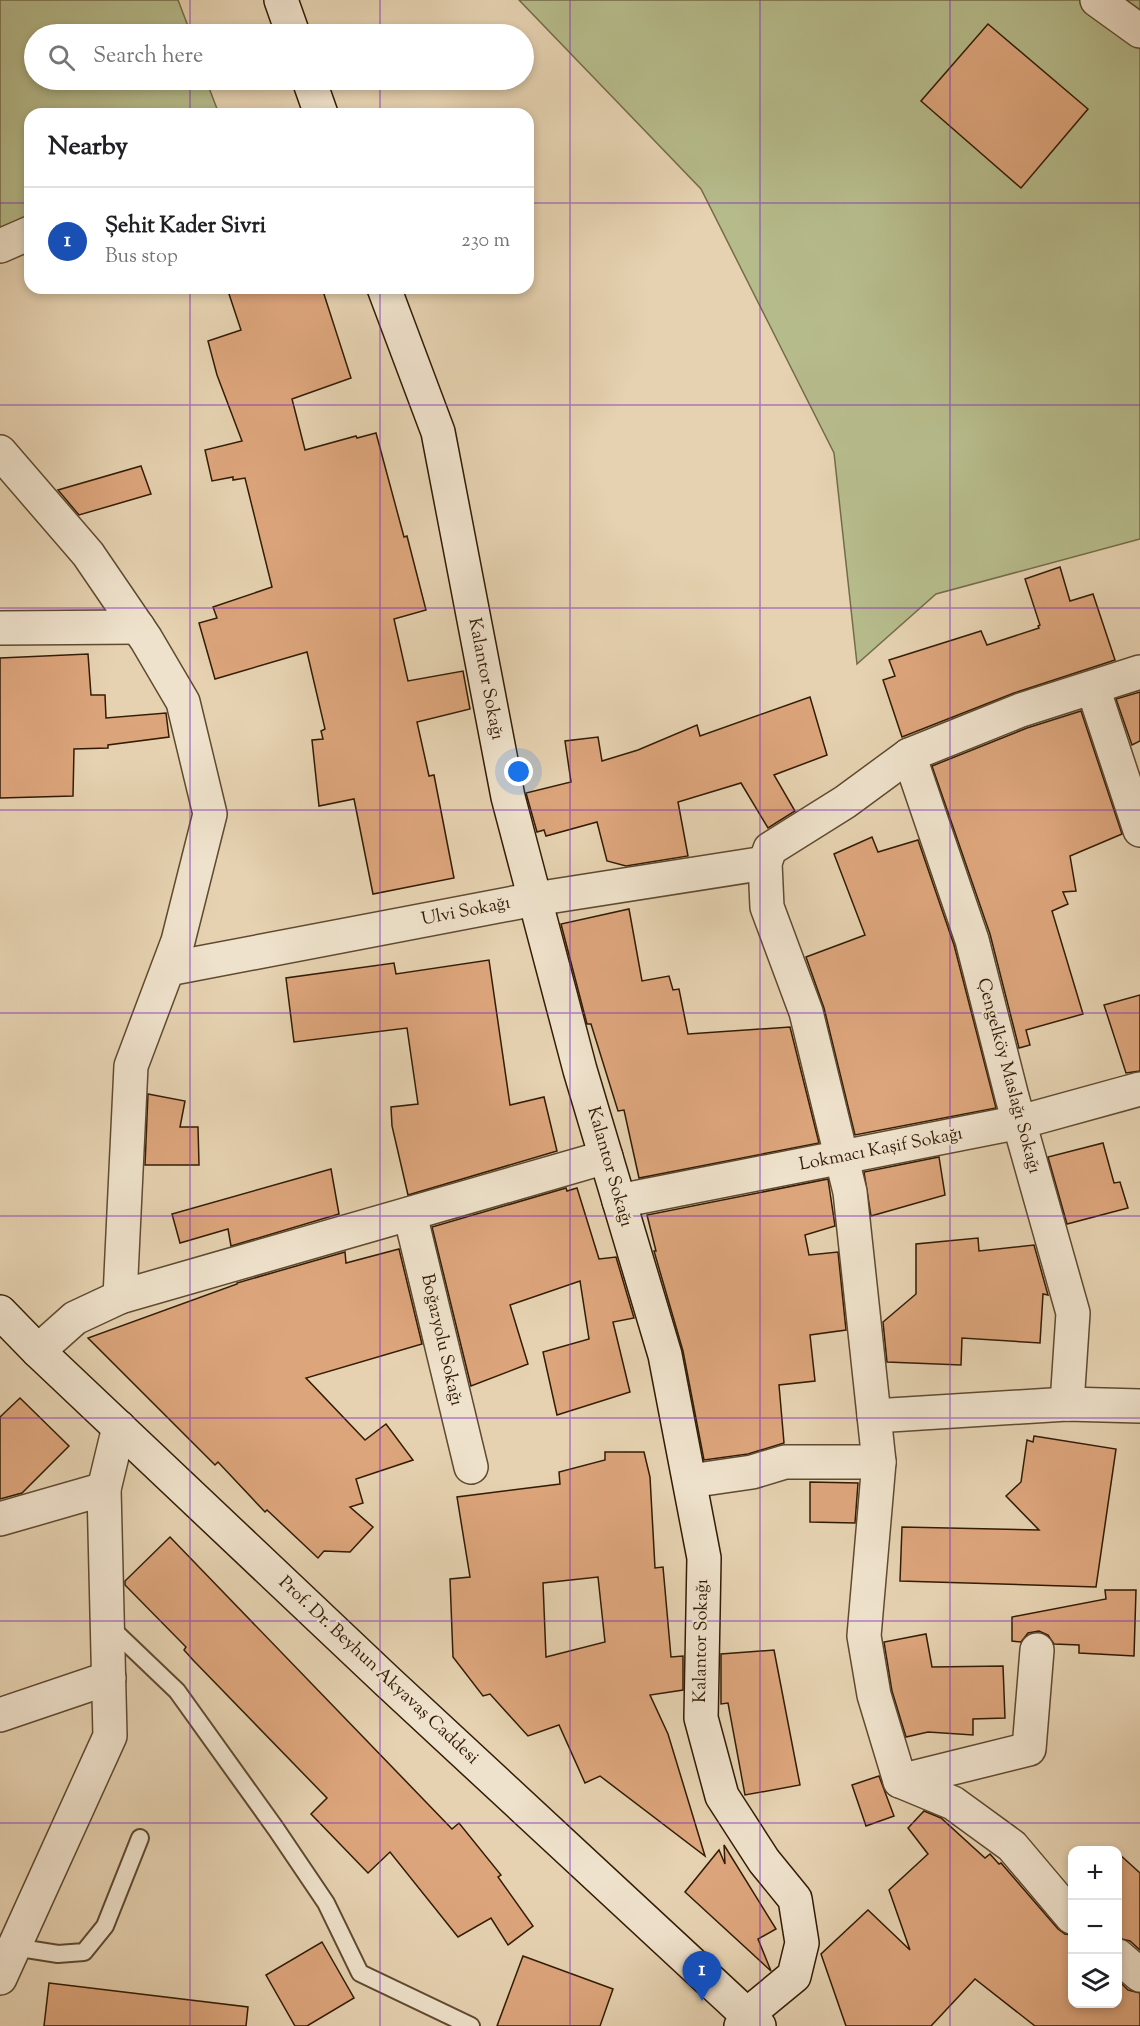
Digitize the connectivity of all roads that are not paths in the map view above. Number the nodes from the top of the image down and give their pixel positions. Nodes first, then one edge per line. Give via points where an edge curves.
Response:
1 (281, 0) edge
2 (1097, 0) edge
3 (289, 24) edge
4 (1140, 31) edge
5 (313, 90) edge
6 (319, 108) edge
7 (24, 236) edge
8 (0, 246) edge
9 (386, 294) edge
10 (0, 452) edge
11 (138, 627) junction
12 (0, 628) edge
13 (1140, 672) edge
14 (1093, 688) junction
15 (909, 754) junction
16 (1140, 830) edge
17 (765, 863) junction
18 (535, 899) junction
19 (168, 969) junction
20 (1140, 1089) edge
21 (1020, 1122) junction
22 (606, 1157) junction
23 (842, 1158) junction
24 (619, 1201) junction
25 (410, 1214) junction
26 (120, 1297) junction
27 (0, 1312) edge
28 (38, 1351) junction
29 (1067, 1404) junction
30 (1140, 1406) edge
31 (874, 1416) junction
32 (119, 1427) junction
33 (879, 1462) junction
34 (471, 1467) dead end
35 (690, 1481) junction
36 (104, 1489) junction
37 (0, 1519) edge
38 (107, 1624) junction
39 (1037, 1650) dead end
40 (109, 1678) junction
41 (0, 1715) edge
42 (900, 1780) junction
43 (140, 1839) dead end
44 (1068, 1912) edge
45 (14, 1947) junction
46 (1122, 1959) edge
47 (1140, 1975) edge
48 (0, 1978) edge
49 (749, 2022) edge
50 (471, 2026) edge

1 - 3 street
2 - 4 street
5 - 6 street
7 - 8 street
9 - 18 street, Kalantor Sokağı via 438,432 508,797
10 - 11 street via 88,554
11 - 12 street
11 - 19 street via 183,702 210,814
13 - 14 street
14 - 15 street via 1021,710
14 - 16 street
15 - 17 street via 770,849
15 - 21 street, Çengelköy Maslağı Sokağı via 972,940
17 - 18 street, Ulvi Sokağı
17 - 23 street via 767,907 806,1012
18 - 19 street, Ulvi Sokağı
18 - 22 street, Kalantor Sokağı
19 - 26 street via 131,1066
20 - 21 street, Lokmacı Kaşif Sokağı
21 - 23 street, Lokmacı Kaşif Sokağı
21 - 29 street, Çengelköy Maslağı Sokağı via 1073,1313
22 - 24 street, Kalantor Sokağı
22 - 25 street
23 - 24 street, Lokmacı Kaşif Sokağı
23 - 31 street via 850,1192
24 - 35 street, Kalantor Sokağı via 665,1355
25 - 26 street
25 - 34 street, Boğazyolu Sokağı
26 - 28 street via 75,1318
27 - 28 street, Prof. Dr. Beyhun Akyavaş Caddesi
28 - 32 street, Prof. Dr. Beyhun Akyavaş Caddesi
29 - 30 street
29 - 31 street
31 - 33 street
32 - 36 street
32 - 49 street, Prof. Dr. Beyhun Akyavaş Caddesi
33 - 35 street via 785,1462 752,1472
33 - 42 street via 864,1636 874,1695
35 - 49 street, Kalantor Sokağı via 704,1558 701,1718 722,1796 764,1861 795,1899 802,1943 794,1976
36 - 37 street
36 - 38 street
38 - 40 street
38 - 50 lane via 177,1691 326,1904 360,1973
39 - 42 street via 1029,1749
40 - 41 street
40 - 45 street via 110,1736
42 - 44 street via 953,1803 1011,1846
43 - 45 lane via 105,1926 84,1952 57,1954
45 - 48 street
46 - 47 street

